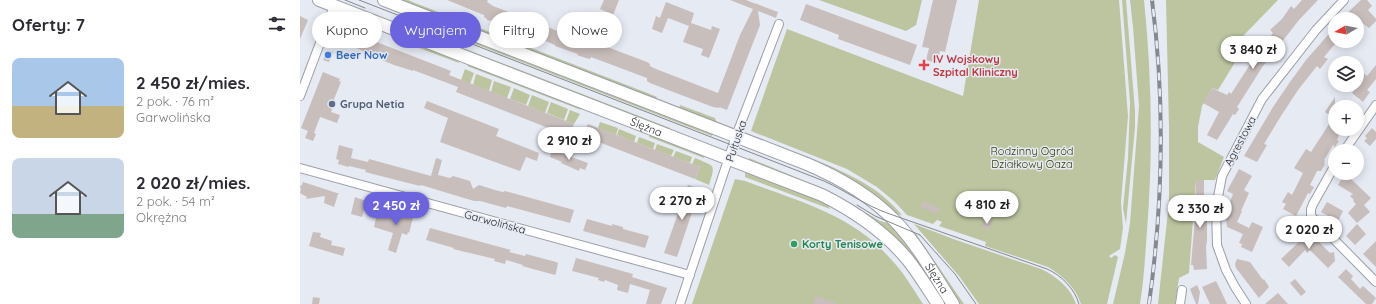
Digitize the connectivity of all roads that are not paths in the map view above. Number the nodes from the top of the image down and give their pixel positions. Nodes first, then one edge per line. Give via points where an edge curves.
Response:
1 (319, 0) edge
2 (384, 0) edge
3 (1344, 0) edge
4 (334, 6) junction
5 (779, 24) dead end
6 (300, 96) edge
7 (1374, 110) edge
8 (736, 136) junction
9 (1349, 144) edge
10 (729, 159) junction
11 (300, 168) edge
12 (1328, 177) edge
13 (690, 276) junction
14 (1376, 282) edge
15 (1182, 290) dead end
16 (680, 304) edge
17 (938, 304) edge
18 (953, 304) edge
19 (1180, 304) edge
20 (1246, 304) edge

1 - 4 main road, Ślężna
2 - 8 main road, Ślężna
3 - 20 street, Agrestowa via 1316,30 1262,99 1222,176 1216,207 1217,245 1226,270
4 - 6 street
4 - 10 main road, Ślężna
5 - 8 street, Pułtuska
7 - 9 street
8 - 10 street, Pułtuska
8 - 18 main road, Ślężna via 824,171 870,198 906,233
10 - 13 street, Pułtuska
10 - 17 main road, Ślężna via 822,195 862,218 903,254
11 - 13 street, Garwolińska
12 - 14 street via 1313,204 1311,216
13 - 16 street, Pułtuska
15 - 19 street

